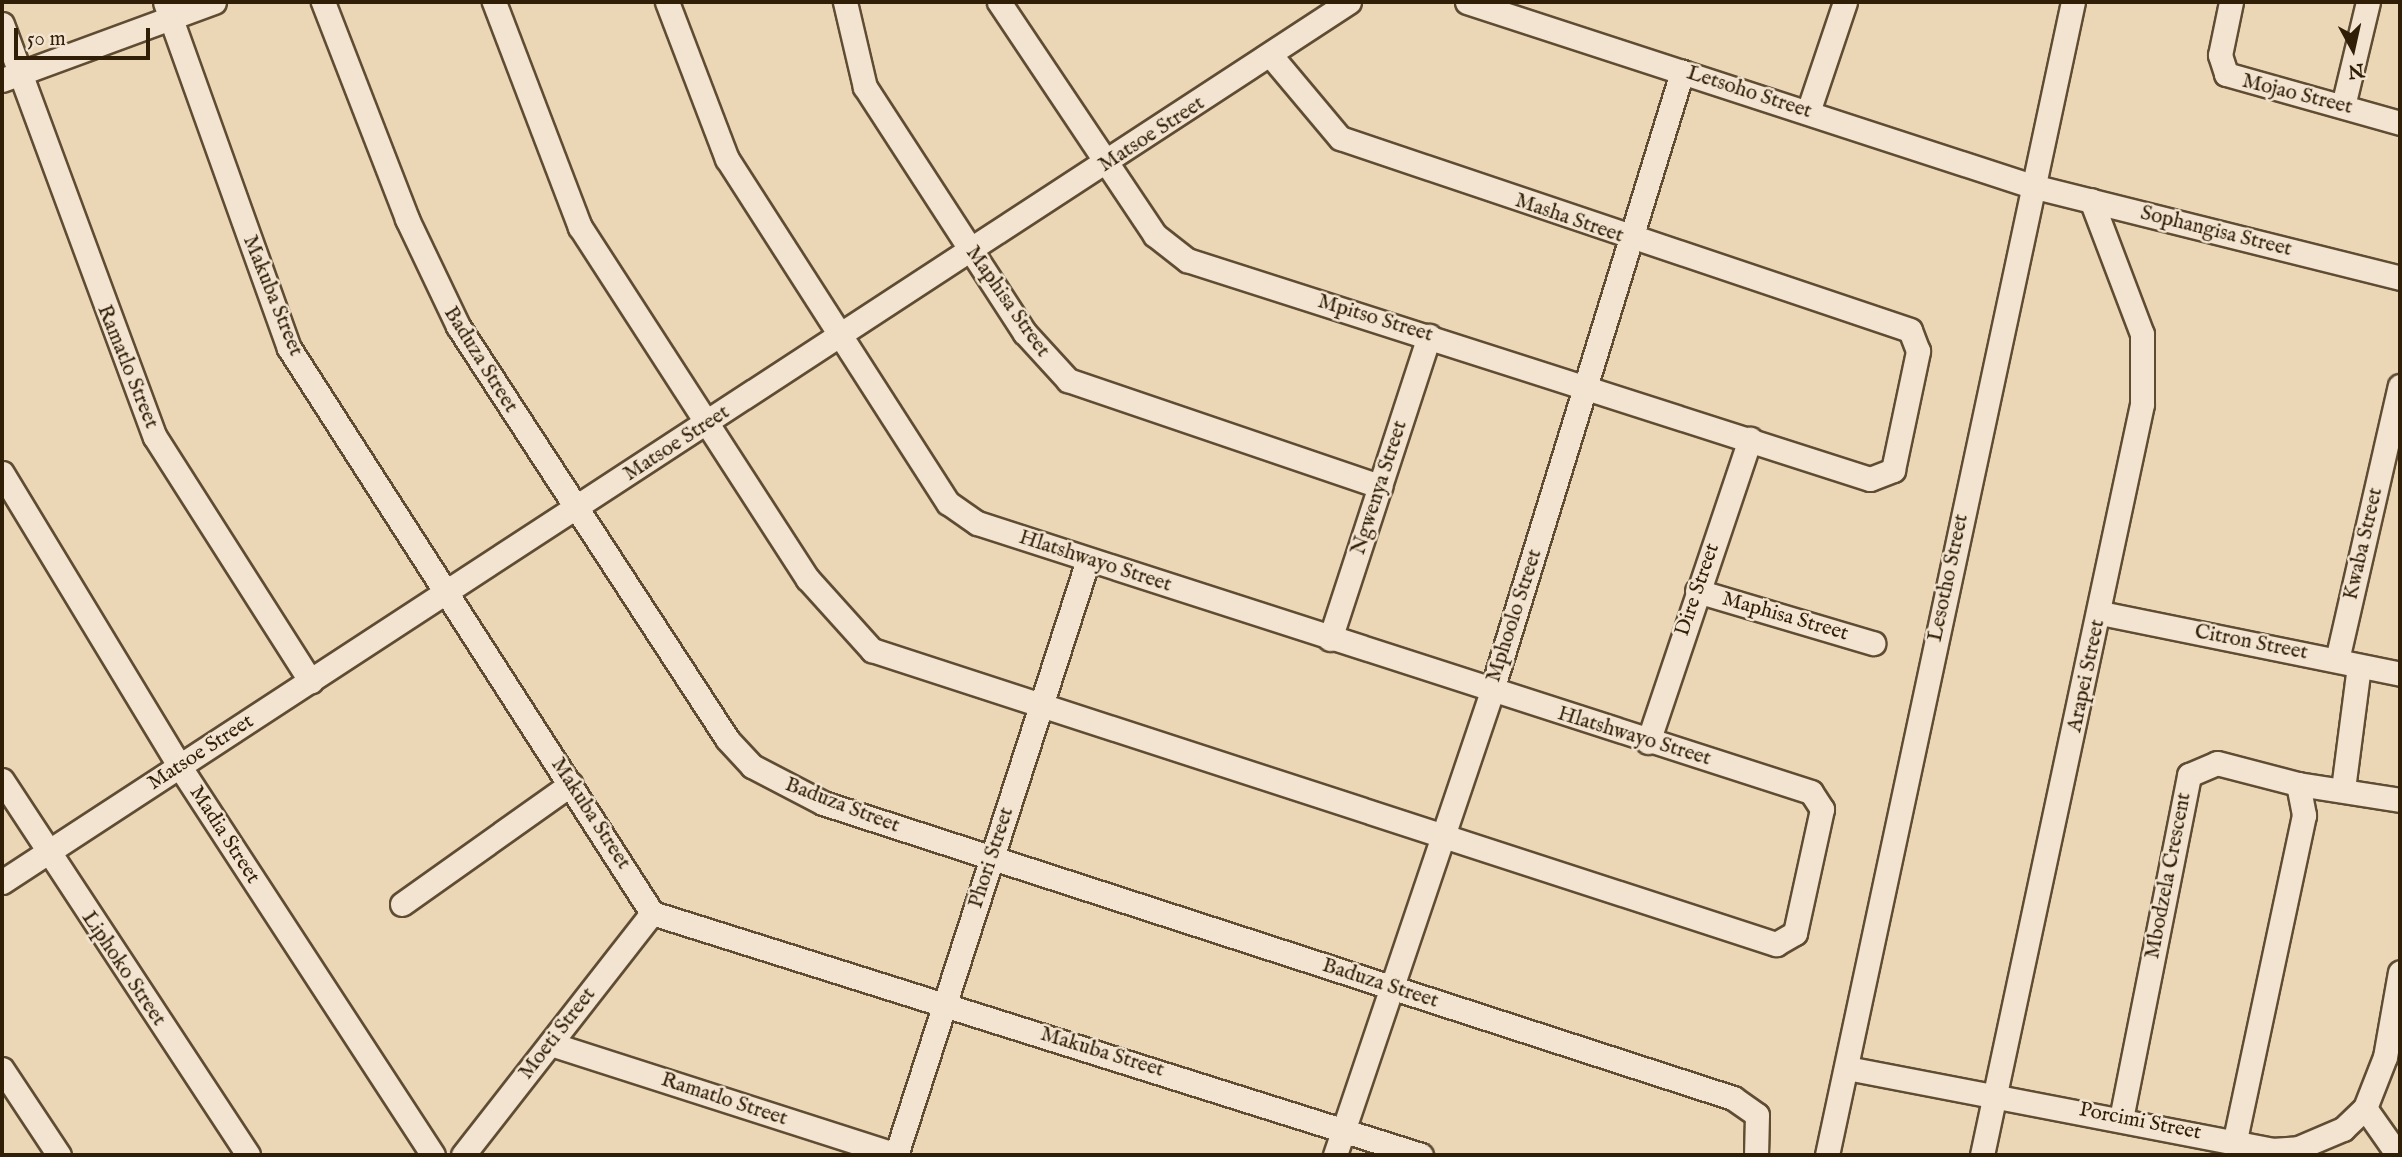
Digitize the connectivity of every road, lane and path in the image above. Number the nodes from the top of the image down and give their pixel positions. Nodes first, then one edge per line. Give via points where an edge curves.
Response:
1 (214, 2) edge
2 (323, 2) edge
3 (494, 2) edge
4 (667, 2) edge
5 (845, 2) edge
6 (999, 2) edge
7 (1467, 2) edge
8 (1845, 2) edge
9 (2073, 2) edge
10 (2231, 2) edge
11 (2368, 2) edge
12 (1344, 3) edge
13 (168, 9) edge
14 (2, 24) edge
15 (1272, 57) junction
16 (1682, 72) junction
17 (10, 77) edge
18 (2343, 106) junction
19 (1808, 112) junction
20 (2400, 123) edge
21 (1105, 166) junction
22 (2032, 186) junction
23 (2091, 200) junction
24 (1629, 239) junction
25 (972, 252) junction
26 (2400, 278) edge
27 (838, 334) junction
28 (1429, 336) junction
29 (1587, 385) junction
30 (2400, 386) edge
31 (706, 425) junction
32 (1750, 439) junction
33 (2, 473) edge
34 (1870, 479) joint
35 (1380, 486) junction
36 (575, 510) junction
37 (1088, 560) junction
38 (1697, 591) junction
39 (443, 596) junction
40 (2101, 613) junction
41 (1330, 639) junction
42 (1873, 643) dead end
43 (2337, 660) junction
44 (2359, 666) junction
45 (2400, 674) edge
46 (311, 682) junction
47 (1491, 693) junction
48 (1041, 707) junction
49 (1648, 742) junction
50 (180, 767) junction
51 (2, 780) edge
52 (571, 783) junction
53 (2298, 784) junction
54 (2343, 789) junction
55 (2400, 800) edge
56 (1437, 838) junction
57 (46, 854) junction
58 (992, 859) junction
59 (2, 882) edge
60 (402, 904) dead end
61 (652, 913) junction
62 (2400, 972) edge
63 (1389, 987) junction
64 (944, 1004) junction
65 (551, 1044) junction
66 (1847, 1068) junction
67 (2, 1069) edge
68 (1998, 1094) junction
69 (2365, 1108) junction
70 (2121, 1119) junction
71 (1343, 1129) junction
72 (2235, 1140) junction
73 (59, 1155) edge
74 (248, 1155) edge
75 (433, 1155) edge
76 (463, 1155) edge
77 (896, 1155) edge
78 (1335, 1155) edge
79 (1421, 1155) edge
80 (1756, 1155) edge
81 (1827, 1155) edge
82 (1982, 1155) edge
83 (2398, 1155) edge

1 - 13 street
2 - 36 street, Baduza Street via 433,280
3 - 31 street via 580,227
4 - 27 street, Hlatshwayo Street via 727,159
5 - 25 street, Maphisa Street via 865,87
6 - 21 street, Mpitso Street
7 - 16 street, Letsoho Street
8 - 19 street
9 - 22 street, Lesotho Street
10 - 18 street, Mojao Street via 2220,55 2226,74
11 - 18 street
12 - 15 street, Matsoe Street
13 - 17 street
13 - 39 street, Makuba Street via 289,348
14 - 17 street, Ramatlo Street
15 - 21 street, Matsoe Street
15 - 24 street, Masha Street via 1340,138
16 - 19 street, Letsoho Street
16 - 24 street, Mphoolo Street
17 - 46 street, Ramatlo Street via 155,437
18 - 20 street, Mojao Street
19 - 22 street, Letsoho Street
21 - 25 street, Matsoe Street
21 - 28 street, Mpitso Street via 1155,235 1187,260
22 - 23 street, Sophangisa Street
22 - 66 street, Lesotho Street
23 - 26 street, Sophangisa Street
23 - 40 street, Arapei Street via 2142,334 2146,368
24 - 29 street, Mphoolo Street
24 - 34 street, Masha Street via 1902,326 1916,340 1913,382 1893,470
25 - 27 street, Matsoe Street
25 - 35 street, Maphisa Street via 1025,333 1068,380
27 - 31 street, Matsoe Street
27 - 37 street, Hlatshwayo Street via 948,503 977,523
28 - 29 street, Mpitso Street
28 - 35 street, Ngwenya Street
29 - 32 street, Mpitso Street
29 - 47 street, Mphoolo Street
30 - 43 street, Kwaba Street
31 - 36 street, Matsoe Street
31 - 48 street via 808,579 872,650
32 - 34 street, Mpitso Street
32 - 38 street, Dire Street
33 - 50 street, Madia Street
35 - 41 street, Ngwenya Street
36 - 39 street, Matsoe Street
36 - 58 street, Baduza Street via 752,766 823,803
37 - 41 street, Hlatshwayo Street
37 - 48 street, Phori Street
38 - 42 street, Maphisa Street
38 - 49 street, Dire Street
39 - 46 street, Matsoe Street
39 - 52 street, Makuba Street
40 - 43 street, Citron Street
40 - 68 street, Arapei Street
41 - 47 street, Hlatshwayo Street
43 - 44 street, Citron Street
44 - 45 street, Citron Street
44 - 54 street
46 - 50 street, Matsoe Street
47 - 49 street, Hlatshwayo Street
47 - 56 street, Mphoolo Street
48 - 56 street
48 - 58 street, Phori Street
49 - 56 street, Hlatshwayo Street via 1811,792 1822,809 1819,837 1795,933 1776,944
50 - 57 street, Matsoe Street
50 - 75 street, Madia Street
51 - 57 street, Liphoko Street
52 - 60 street
52 - 61 street, Makuba Street
53 - 54 street
53 - 70 street, Mbodzela Crescent via 2217,762 2189,775
53 - 72 street via 2304,827
54 - 55 street
56 - 63 street, Mphoolo Street
57 - 59 street, Matsoe Street
57 - 74 street, Liphoko Street
58 - 63 street, Baduza Street
58 - 64 street, Phori Street
61 - 64 street, Makuba Street
61 - 65 street, Moeti Street
62 - 69 street, Porcimi Street via 2385,1057
63 - 71 street, Mphoolo Street
63 - 80 street, Baduza Street via 1733,1098 1757,1115
64 - 71 street, Makuba Street
64 - 77 street, Phori Street
65 - 76 street, Moeti Street
65 - 77 street, Ramatlo Street
66 - 68 street, Porcimi Street
66 - 81 street, Lesotho Street
67 - 73 street
68 - 70 street, Porcimi Street
68 - 82 street, Arapei Street
69 - 72 street, Porcimi Street via 2343,1129 2298,1148 2272,1150
69 - 83 street
70 - 72 street, Porcimi Street
71 - 78 street, Mphoolo Street
71 - 79 street, Makuba Street

